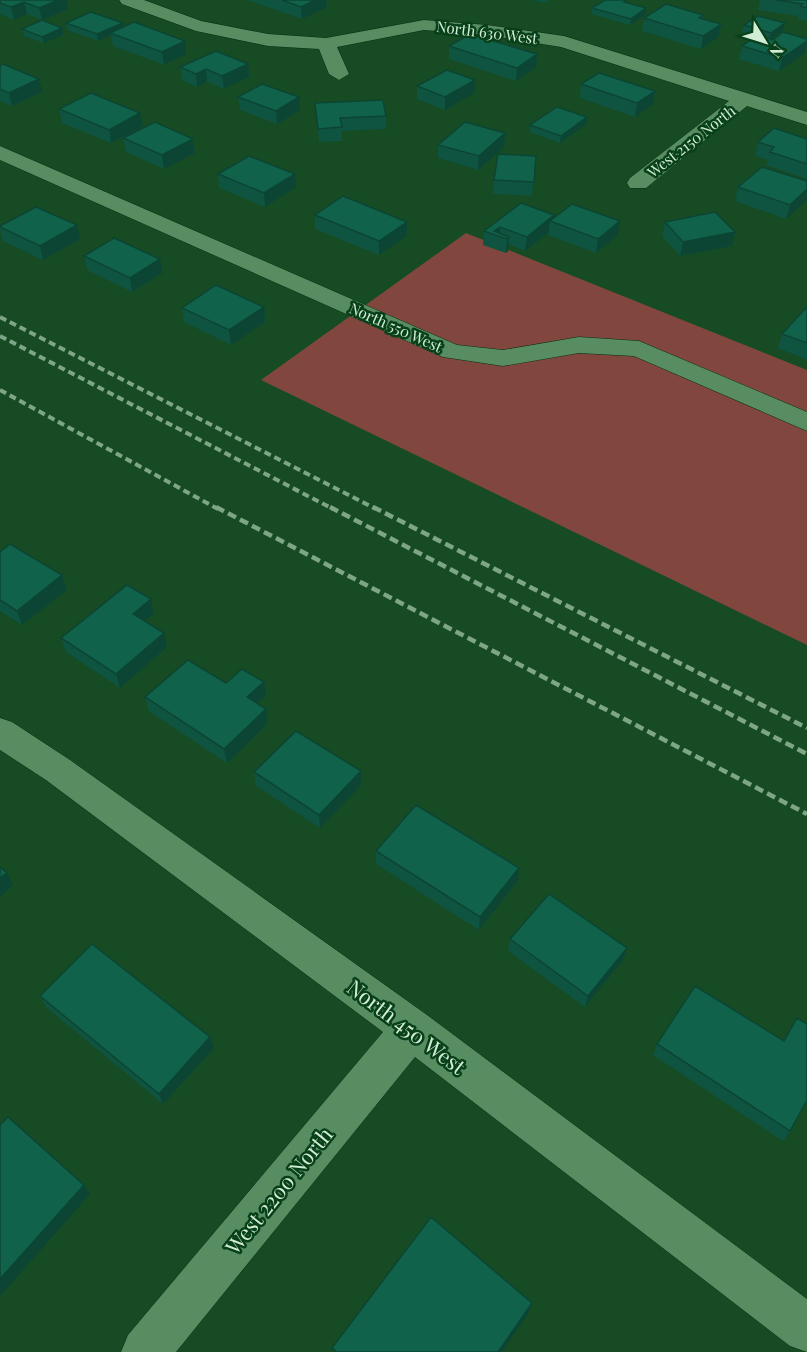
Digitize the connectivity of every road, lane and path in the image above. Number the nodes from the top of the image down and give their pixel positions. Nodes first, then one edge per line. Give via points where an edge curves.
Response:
1 (128, 0) edge
2 (414, 8) dead end
3 (424, 25) junction
4 (326, 44) junction
5 (339, 74) dead end
6 (744, 99) junction
7 (807, 119) edge
8 (0, 152) edge
9 (638, 183) dead end
10 (807, 422) edge
11 (0, 732) edge
12 (412, 1029) junction
13 (807, 1329) edge
14 (145, 1352) edge

1 - 4 street, North 630 West via 195,26 268,40
2 - 3 street
3 - 4 street, North 630 West
3 - 6 street, North 630 West via 564,42
4 - 5 street
6 - 7 street, North 630 West
6 - 9 street, West 2150 North
8 - 10 street, North 550 West via 452,352 503,358 579,345 639,350
11 - 12 street, North 450 West via 68,777
12 - 13 street, North 450 West
12 - 14 street, West 2200 North

